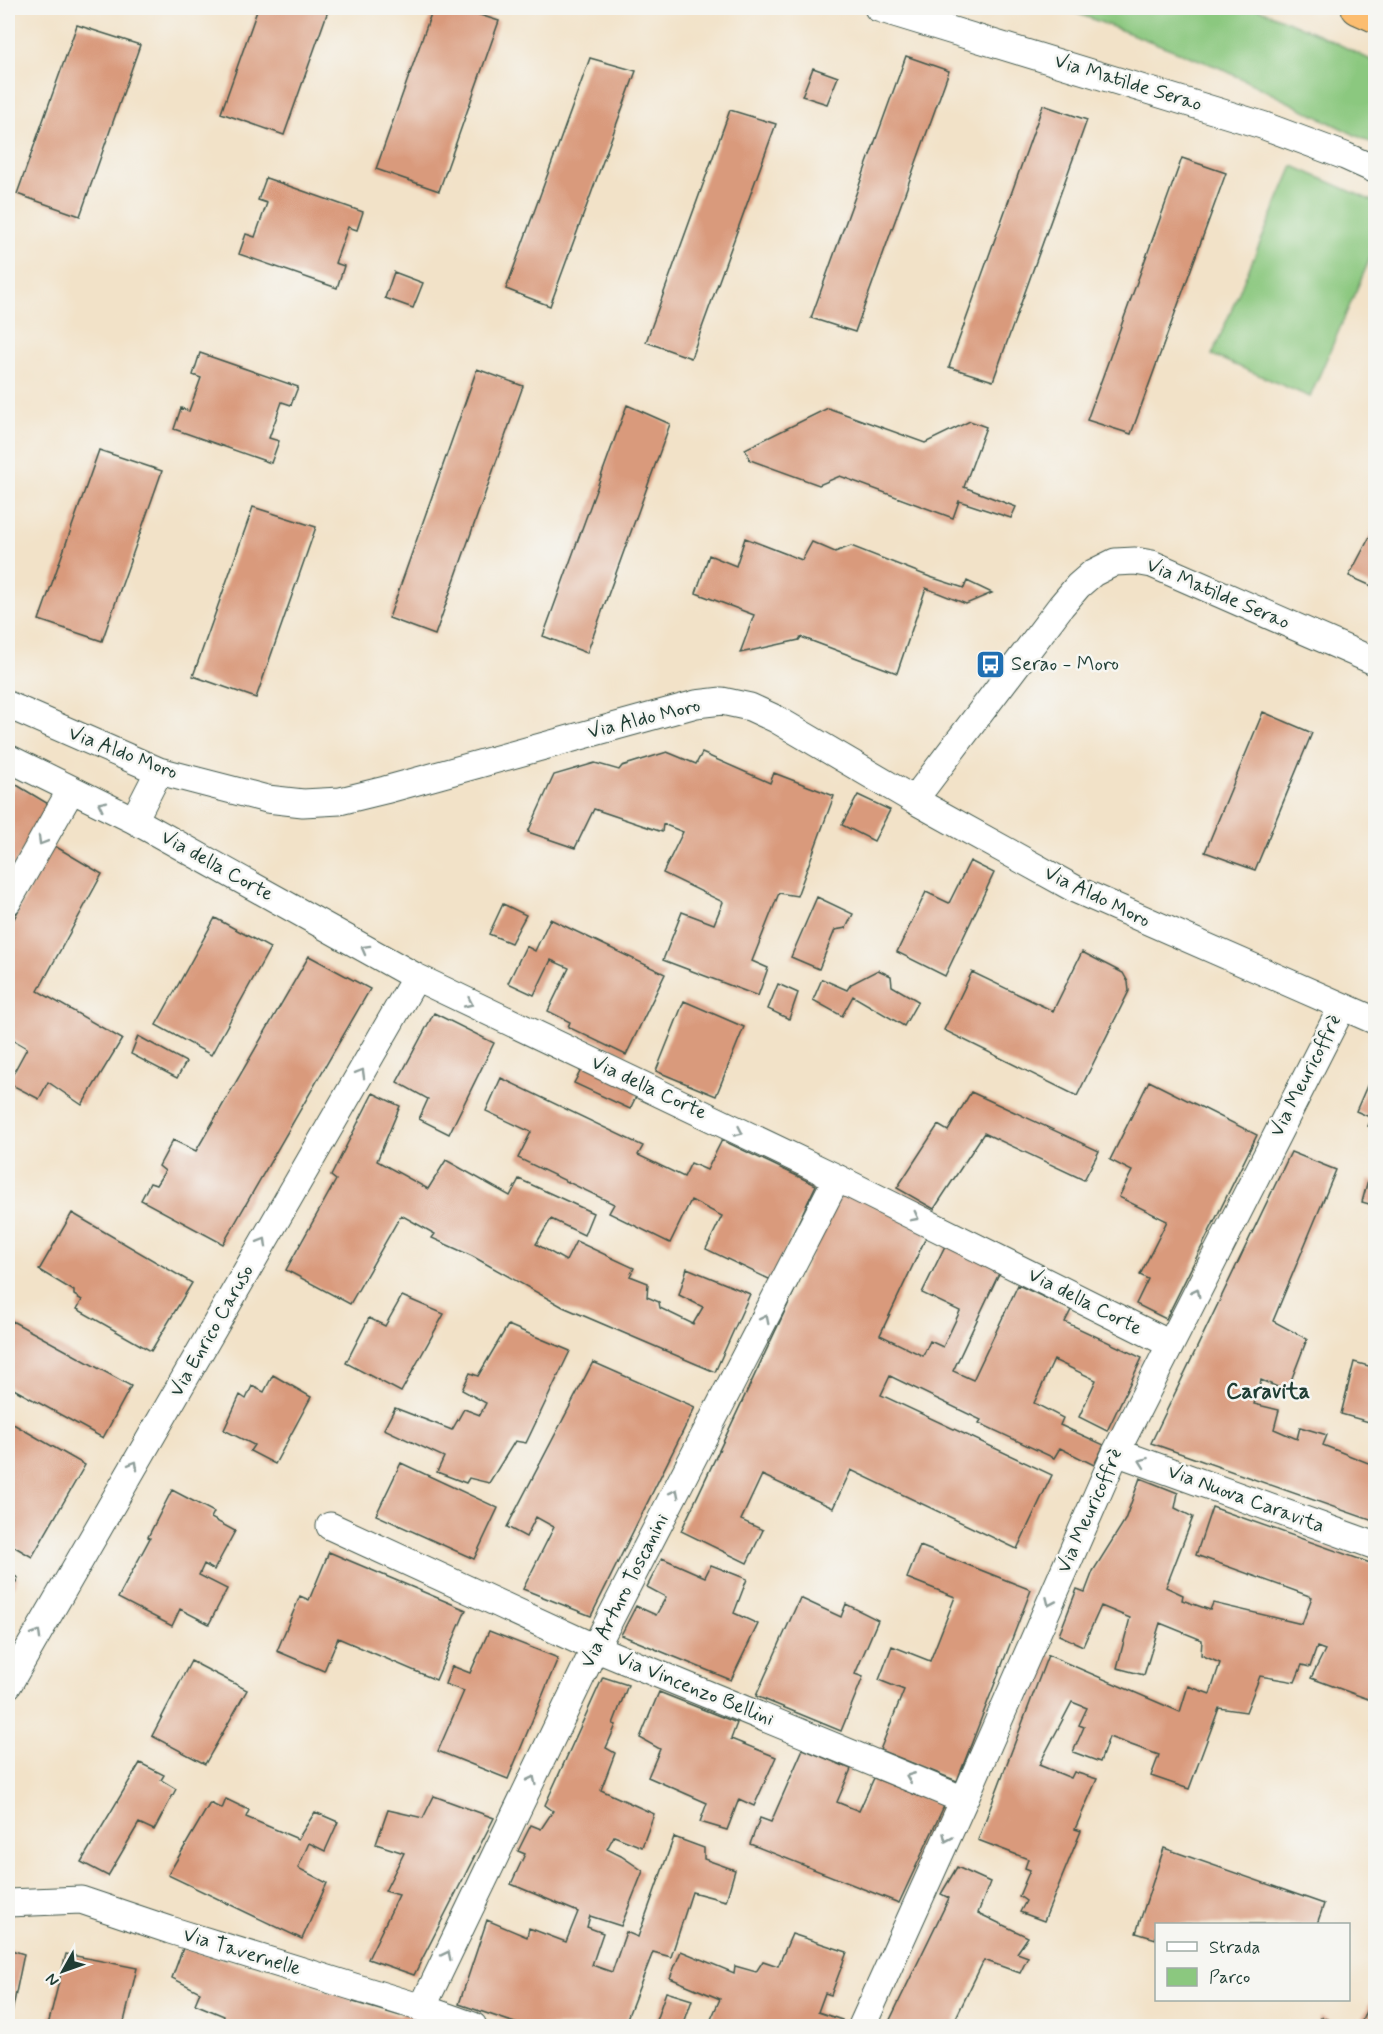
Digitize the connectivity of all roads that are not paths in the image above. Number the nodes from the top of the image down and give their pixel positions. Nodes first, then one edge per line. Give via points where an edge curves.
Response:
1 (878, 8) edge
2 (1358, 8) edge
3 (1376, 16) edge
4 (1376, 170) edge
5 (1376, 662) edge
6 (8, 705) edge
7 (8, 758) edge
8 (159, 771) junction
9 (70, 790) junction
10 (914, 800) junction
11 (134, 820) junction
12 (8, 901) edge
13 (416, 977) junction
14 (1341, 1007) junction
15 (1376, 1021) edge
16 (837, 1178) junction
17 (1170, 1344) junction
18 (1116, 1452) junction
19 (330, 1526) dead end
20 (1376, 1546) edge
21 (595, 1648) junction
22 (8, 1685) edge
23 (964, 1800) junction
24 (8, 1903) edge
25 (422, 2008) junction
26 (473, 2026) edge
27 (862, 2026) edge

1 - 4 street, Via Matilde Serao via 1262,125
2 - 3 highway
5 - 10 street, Via Matilde Serao via 1152,564 1115,562 1094,573 1061,606
6 - 8 street, Via Aldo Moro
7 - 9 street, Via della Corte
8 - 10 street, Via Aldo Moro via 267,799 303,803 340,801 655,714 722,701 750,707 776,719
8 - 11 street
11 -> 9 street, Via della Corte
9 -> 12 street
10 - 14 street, Via Aldo Moro via 1077,890
13 -> 11 street, Via della Corte
13 -> 16 street, Via della Corte
22 -> 13 street, Via Enrico Caruso
14 - 15 street, Via Aldo Moro
17 -> 14 street, Via Meuricoffrè
16 -> 17 street, Via della Corte
21 -> 16 street, Via Arturo Toscanini
17 - 18 street, Via Meuricoffrè
20 -> 18 street, Via Nuova Caravita
18 -> 23 street, Via Meuricoffrè
19 - 21 street, Via Vincenzo Bellini
23 -> 21 street, Via Vincenzo Bellini
25 -> 21 street, Via Arturo Toscanini
23 -> 27 street, Via Meuricoffrè
24 - 25 street, Via Tavernelle via 81,1900
25 - 26 street, Via Tavernelle

